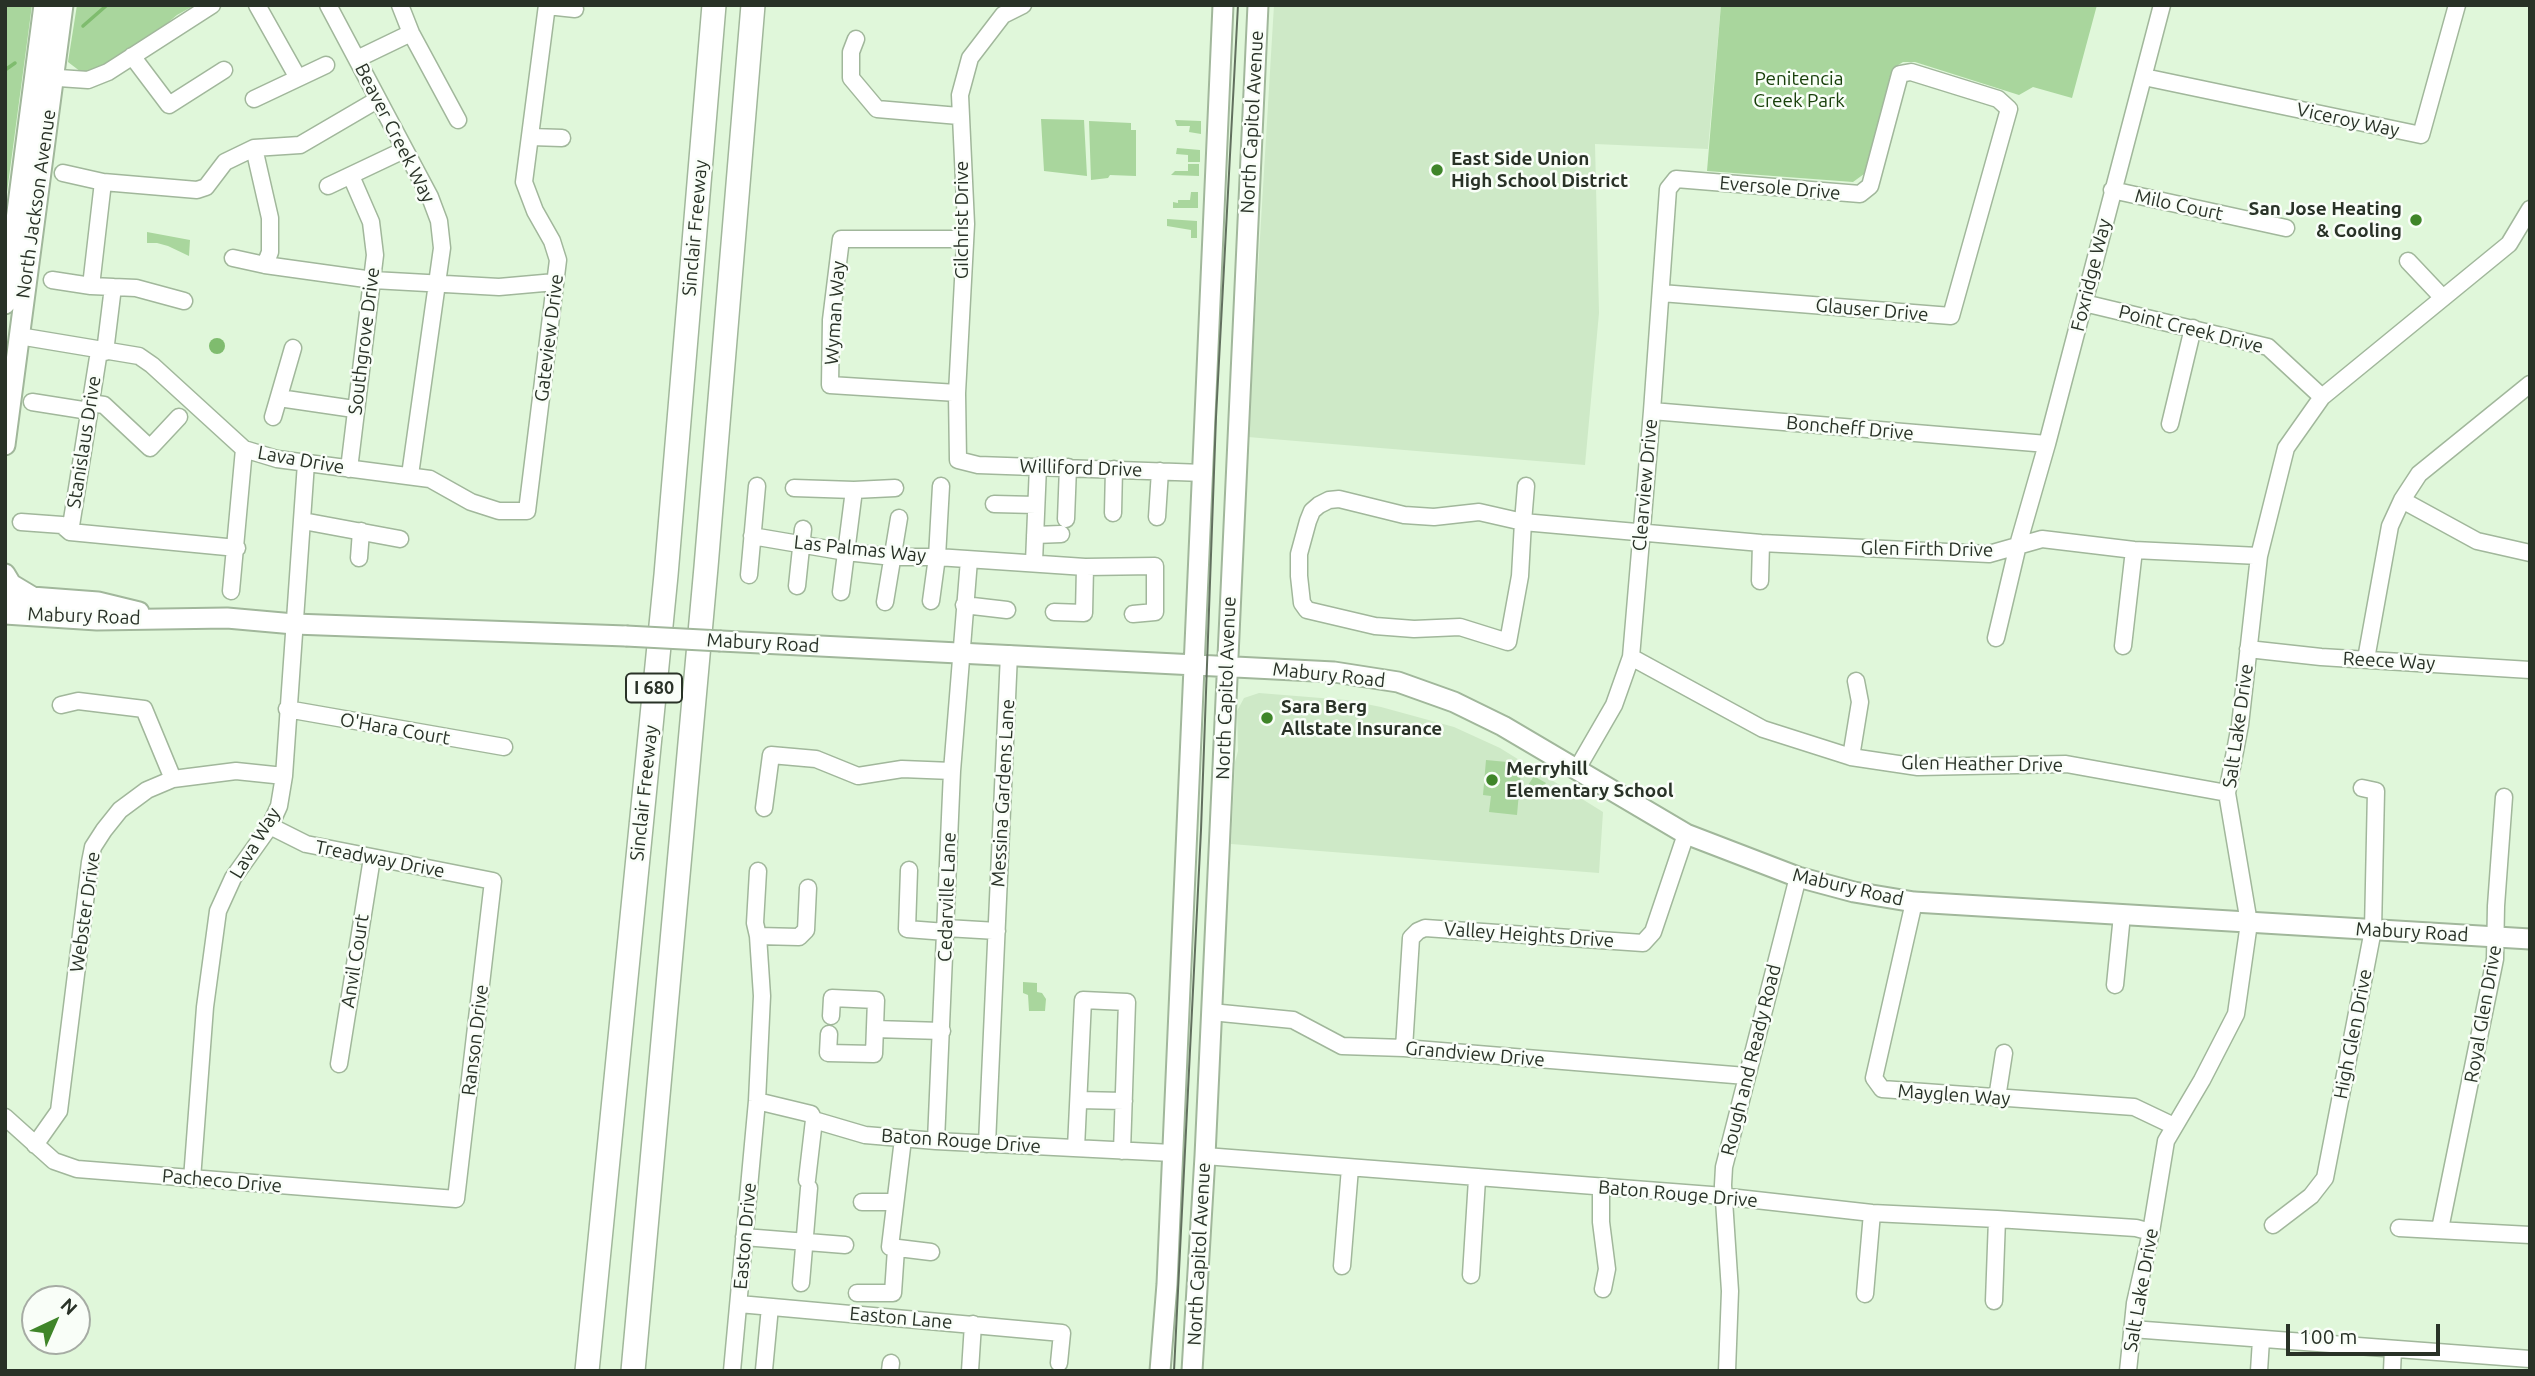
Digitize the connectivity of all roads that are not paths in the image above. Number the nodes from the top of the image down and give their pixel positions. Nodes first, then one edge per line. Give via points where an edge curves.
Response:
1 (63, 5) edge
2 (212, 5) edge
3 (257, 5) edge
4 (328, 5) edge
5 (400, 5) edge
6 (714, 5) edge
7 (753, 5) edge
8 (1023, 5) edge
9 (1223, 5) edge
10 (1258, 5) edge
11 (2162, 5) edge
12 (2457, 5) edge
13 (547, 6) edge
14 (44, 8) edge
15 (575, 9) dead end
16 (999, 10) edge
17 (411, 33) junction
18 (856, 39) dead end
19 (132, 56) junction
20 (357, 59) junction
21 (326, 65) dead end
22 (224, 70) dead end
23 (2144, 76) junction
24 (44, 77) junction
25 (298, 78) junction
26 (254, 99) dead end
27 (377, 100) junction
28 (2009, 109) joint
29 (959, 116) junction
30 (458, 120) dead end
31 (531, 137) junction
32 (562, 138) dead end
33 (254, 148) junction
34 (404, 150) junction
35 (63, 173) dead end
36 (351, 176) junction
37 (103, 181) junction
38 (328, 186) dead end
39 (1668, 189) joint
40 (2112, 190) junction
41 (2530, 209) edge
42 (2286, 228) dead end
43 (965, 239) junction
44 (233, 258) dead end
45 (2408, 261) dead end
46 (265, 265) junction
47 (52, 280) dead end
48 (373, 280) junction
49 (437, 282) junction
50 (555, 282) junction
51 (92, 286) junction
52 (113, 287) junction
53 (1661, 293) junction
54 (2443, 298) junction
55 (184, 301) dead end
56 (2084, 303) junction
57 (5, 304) edge
58 (2193, 328) junction
59 (19, 336) junction
60 (293, 348) dead end
61 (102, 351) junction
62 (2529, 385) edge
63 (957, 393) junction
64 (2322, 397) junction
65 (279, 398) junction
66 (32, 402) dead end
67 (90, 407) junction
68 (354, 409) junction
69 (1652, 411) junction
70 (179, 417) dead end
71 (273, 417) dead end
72 (2170, 424) dead end
73 (2047, 444) junction
74 (5, 445) edge
75 (244, 449) junction
76 (958, 460) joint
77 (306, 463) junction
78 (1038, 467) junction
79 (1068, 467) junction
80 (349, 468) junction
81 (1114, 469) junction
82 (1160, 471) junction
83 (1203, 473) junction
84 (410, 475) junction
85 (941, 485) dead end
86 (757, 486) dead end
87 (1527, 486) dead end
88 (794, 488) dead end
89 (895, 488) dead end
90 (854, 490) junction
91 (2402, 500) junction
92 (994, 504) dead end
93 (1036, 505) junction
94 (527, 512) joint
95 (1113, 513) dead end
96 (1157, 517) dead end
97 (899, 519) dead end
98 (303, 521) junction
99 (21, 522) dead end
100 (1523, 522) junction
101 (361, 531) junction
102 (69, 532) junction
103 (1641, 532) junction
104 (1035, 535) junction
105 (752, 536) junction
106 (802, 537) junction
107 (400, 539) dead end
108 (1761, 543) junction
109 (2018, 545) junction
110 (236, 548) junction
111 (2134, 550) junction
112 (846, 552) junction
113 (2530, 553) edge
114 (893, 556) junction
115 (2259, 556) junction
116 (937, 557) junction
117 (359, 558) dead end
118 (969, 560) junction
119 (1034, 562) junction
120 (1084, 566) junction
121 (5, 574) edge
122 (749, 575) dead end
123 (1760, 582) dead end
124 (797, 586) dead end
125 (231, 591) dead end
126 (841, 592) dead end
127 (5, 596) edge
128 (931, 601) dead end
129 (885, 602) dead end
130 (964, 606) junction
131 (33, 607) junction
132 (1007, 610) dead end
133 (1054, 612) dead end
134 (5, 614) edge
135 (1133, 614) dead end
136 (294, 624) junction
137 (5, 629) edge
138 (1996, 638) dead end
139 (2123, 646) dead end
140 (2248, 649) junction
141 (960, 652) junction
142 (1009, 654) junction
143 (1631, 657) junction
144 (2366, 659) junction
145 (1193, 664) junction
146 (1227, 667) junction
147 (2530, 670) edge
148 (1856, 681) dead end
149 (61, 705) dead end
150 (287, 709) junction
151 (504, 747) dead end
152 (1851, 757) junction
153 (1577, 769) junction
154 (952, 771) junction
155 (284, 775) junction
156 (173, 779) junction
157 (2362, 788) dead end
158 (2227, 793) junction
159 (2504, 797) dead end
160 (764, 808) dead end
161 (270, 826) junction
162 (1686, 834) junction
163 (372, 858) junction
164 (909, 870) dead end
165 (758, 871) dead end
166 (1798, 877) junction
167 (493, 881) joint
168 (808, 888) dead end
169 (1914, 902) junction
170 (2122, 915) junction
171 (2249, 923) junction
172 (946, 930) junction
173 (2373, 930) junction
174 (997, 931) junction
175 (758, 936) junction
176 (2497, 937) junction
177 (2530, 939) edge
178 (2115, 985) dead end
179 (1211, 1012) junction
180 (831, 1016) dead end
181 (875, 1028) junction
182 (942, 1031) junction
183 (829, 1034) dead end
184 (1404, 1048) junction
185 (2004, 1053) dead end
186 (338, 1064) dead end
187 (1746, 1076) junction
188 (1997, 1098) junction
189 (1079, 1100) junction
190 (757, 1101) junction
191 (1124, 1101) junction
192 (5, 1118) edge
193 (814, 1120) junction
194 (2174, 1126) junction
195 (903, 1139) junction
196 (936, 1141) junction
197 (987, 1144) junction
198 (35, 1145) junction
199 (1076, 1149) junction
200 (1122, 1151) junction
201 (1172, 1153) junction
202 (1205, 1156) junction
203 (1350, 1168) junction
204 (192, 1179) junction
205 (1477, 1179) junction
206 (1601, 1186) junction
207 (1724, 1198) junction
208 (456, 1199) joint
209 (862, 1202) dead end
210 (894, 1202) junction
211 (1872, 1213) junction
212 (1997, 1219) junction
213 (2273, 1225) dead end
214 (2399, 1228) dead end
215 (2440, 1229) junction
216 (2151, 1232) junction
217 (2530, 1235) edge
218 (744, 1237) junction
219 (805, 1240) junction
220 (845, 1245) dead end
221 (896, 1249) junction
222 (931, 1252) dead end
223 (1342, 1266) dead end
224 (1471, 1275) dead end
225 (800, 1283) dead end
226 (1603, 1289) dead end
227 (858, 1293) dead end
228 (1865, 1294) dead end
229 (1994, 1301) dead end
230 (739, 1304) junction
231 (770, 1307) junction
232 (973, 1324) junction
233 (2132, 1329) junction
234 (2261, 1340) junction
235 (2393, 1349) junction
236 (2530, 1359) edge
237 (1059, 1368) edge
238 (764, 1370) edge
239 (587, 1371) edge
240 (633, 1371) edge
241 (732, 1371) edge
242 (970, 1371) edge
243 (1160, 1371) edge
244 (1192, 1371) edge
245 (1727, 1371) edge
246 (2128, 1371) edge
247 (2259, 1371) edge
248 (2392, 1371) edge

1 - 24 main road, North Jackson Avenue
2 - 19 street
3 - 25 street
4 - 20 street, Beaver Creek Way
5 - 17 street
6 - 239 highway, Sinclair Freeway / I 680 via 666,575
7 - 240 highway, Sinclair Freeway / I 680
8 - 16 street, Gilchrist Drive
9 - 83 main road, North Capitol Avenue
10 - 146 main road, North Capitol Avenue
11 - 23 street, Foxridge Way
12 - 23 street, Viceroy Way via 2421,135
13 - 15 street
13 - 31 street, Gateview Drive
14 - 24 main road, North Jackson Avenue
16 - 29 street, Gilchrist Drive via 970,58
17 - 20 street
17 - 30 street
18 - 29 street via 851,78 877,109
19 - 22 street via 169,105
19 - 24 street via 88,80
20 - 27 street, Beaver Creek Way
21 - 25 street
23 - 40 street, Foxridge Way
24 - 57 main road, North Jackson Avenue
24 - 59 main road, North Jackson Avenue
25 - 26 street
27 - 33 street via 300,145
27 - 34 street, Beaver Creek Way
28 - 39 street, Eversole Drive via 1998,99 1911,72 1900,74 1870,186 1860,194 1676,179
28 - 53 street, Glauser Drive via 1951,316
29 - 43 street, Gilchrist Drive
31 - 32 street
31 - 50 street, Gateview Drive via 524,182 558,260
33 - 37 street via 225,162 206,187 197,190
33 - 46 street via 271,218
34 - 36 street
34 - 49 street, Beaver Creek Way via 439,221 442,248
35 - 37 street
36 - 38 street
36 - 48 street, Southgrove Drive via 371,222
37 - 51 street
39 - 53 street, Clearview Drive
40 - 42 street, Milo Court
40 - 56 street, Foxridge Way
41 - 54 street, Salt Lake Drive via 2509,244
43 - 63 street, Gilchrist Drive
43 - 63 street, Wyman Way via 841,239 831,320 830,385
44 - 46 street
45 - 54 street
46 - 48 street
47 - 51 street
48 - 49 street
48 - 68 street, Southgrove Drive
49 - 50 street via 499,287
49 - 84 street, Beaver Creek Way
50 - 94 street, Gateview Drive
51 - 52 street
52 - 55 street
52 - 61 street, Stanislaus Drive
53 - 69 street, Clearview Drive
54 - 64 street, Salt Lake Drive
56 - 58 street, Point Creek Drive
56 - 73 street, Foxridge Way
58 - 64 street, Point Creek Drive via 2268,347
58 - 72 street
59 - 61 street, Lava Drive
59 - 74 main road, North Jackson Avenue
60 - 65 street
61 - 67 street, Stanislaus Drive
61 - 75 street, Lava Drive via 139,356
62 - 91 street via 2419,474
63 - 76 street, Gilchrist Drive
64 - 115 street, Salt Lake Drive via 2286,448
65 - 68 street
65 - 71 street
66 - 67 street
67 - 70 street via 104,405 150,449
67 - 102 street, Stanislaus Drive
68 - 80 street, Southgrove Drive
69 - 73 street, Boncheff Drive
69 - 103 street, Clearview Drive
73 - 109 street, Foxridge Way
75 - 77 street, Lava Drive
75 - 110 street
76 - 78 street, Williford Drive
77 - 80 street, Lava Drive
77 - 98 street, Lava Way
78 - 79 street, Williford Drive
78 - 93 street
79 - 81 street, Williford Drive
79 - 104 street via 1063,526
80 - 84 street, Lava Drive
81 - 82 street, Williford Drive
81 - 95 street
82 - 83 street, Williford Drive
82 - 96 street
83 - 145 main road, North Capitol Avenue
84 - 94 street, Lava Drive via 430,479 471,502 499,511
85 - 116 street
86 - 105 street
87 - 100 street
88 - 90 street
89 - 90 street
90 - 112 street
91 - 113 street via 2477,541
91 - 144 street via 2390,526
92 - 93 street
93 - 104 street
97 - 114 street
98 - 101 street
98 - 136 street, Lava Way
99 - 102 street via 62,525
100 - 100 street, Glen Firth Drive via 1520,576 1508,642 1460,627 1375,626 1307,610 1302,603 1298,576 1303,536 1312,511 1329,500 1363,503 1404,515 1479,512
100 - 103 street, Glen Firth Drive
101 - 107 street
101 - 117 street
102 - 110 street
103 - 108 street, Glen Firth Drive
103 - 143 street, Clearview Drive
104 - 119 street
105 - 106 street, Las Palmas Way
105 - 122 street
106 - 112 street, Las Palmas Way
106 - 124 street
108 - 109 street, Glen Firth Drive via 1989,554
108 - 123 street
109 - 111 street, Glen Firth Drive via 2042,539
109 - 138 street, Foxridge Way
110 - 125 street
111 - 115 street, Glen Firth Drive
111 - 139 street
112 - 114 street, Las Palmas Way
112 - 126 street
114 - 116 street, Las Palmas Way
114 - 129 street
115 - 140 street, Salt Lake Drive
116 - 118 street, Las Palmas Way
116 - 128 street
118 - 119 street, Las Palmas Way
118 - 130 street
119 - 120 street, Las Palmas Way
120 - 133 street via 1084,613
120 - 135 street, Las Palmas Way via 1155,566 1155,612
121 - 131 main road
127 - 131 main road, Mabury Road
130 - 132 street
130 - 141 street
131 - 134 main road, Mabury Road
131 - 136 main road, Mabury Road via 97,620 226,618
131 - 137 main road
136 - 141 main road, Mabury Road, bridge
136 - 150 street, Lava Way
140 - 144 street, Reece Way
140 - 158 street, Salt Lake Drive via 2241,725
141 - 142 main road, Mabury Road
141 - 154 street, Cedarville Lane
142 - 145 main road, Mabury Road
142 - 174 street, Messina Gardens Lane
143 - 152 street, Glen Heather Drive via 1763,729
143 - 153 street, Clearview Drive via 1614,705
144 - 147 street, Reece Way
145 - 146 main road, Mabury Road
145 - 201 main road, North Capitol Avenue
146 - 153 main road, Mabury Road via 1334,672 1398,682 1454,702
146 - 179 main road, North Capitol Avenue
148 - 152 street via 1860,702
149 - 156 street via 78,701 144,709
150 - 151 street, O'Hara Court
150 - 155 street, Lava Way
152 - 158 street, Glen Heather Drive via 1918,767 2066,764
153 - 162 main road, Mabury Road
154 - 160 street via 902,769 858,776 816,759 771,755
154 - 172 street, Cedarville Lane
155 - 156 street, Webster Drive via 236,772
155 - 161 street, Lava Way
156 - 198 street, Webster Drive via 147,790 120,810 93,847 59,1111
157 - 173 street, High Glen Drive via 2376,791
158 - 171 street, Salt Lake Drive
159 - 176 street, Royal Glen Drive
161 - 163 street, Treadway Drive via 306,844
161 - 204 street, Lava Way via 233,878 218,911 205,1007
162 - 166 main road, Mabury Road
162 - 184 street, Valley Heights Drive via 1653,932 1643,943 1418,931 1411,937
163 - 167 street, Treadway Drive
163 - 186 street, Anvil Court
164 - 172 street via 907,929
165 - 175 street, Easton Drive
166 - 169 main road, Mabury Road
166 - 187 street, Rough and Ready Road
167 - 208 street, Ranson Drive
168 - 175 street via 806,930 799,937
169 - 170 main road, Mabury Road
169 - 188 street, Mayglen Way via 1874,1078 1882,1089
170 - 171 main road, Mabury Road
170 - 178 street
171 - 173 main road, Mabury Road
171 - 194 street, Salt Lake Drive via 2236,1014
172 - 174 street
172 - 182 street, Cedarville Lane
173 - 176 main road, Mabury Road
173 - 213 street, High Glen Drive via 2325,1178 2311,1196
174 - 197 street, Messina Gardens Lane
175 - 190 street, Easton Drive via 762,996
176 - 177 main road, Mabury Road
176 - 215 street, Royal Glen Drive
179 - 184 street, Grandview Drive via 1293,1020 1342,1046
179 - 202 main road, North Capitol Avenue
180 - 181 street via 832,998 876,1000
181 - 182 street
181 - 183 street via 874,1054 828,1053
182 - 196 street, Cedarville Lane
184 - 187 street, Grandview Drive
185 - 188 street
187 - 207 street, Rough and Ready Road via 1727,1153
188 - 194 street, Mayglen Way via 2134,1107
189 - 191 street
189 - 191 street via 1083,1000 1127,1002
189 - 199 street
190 - 193 street, Baton Rouge Drive via 811,1114
190 - 218 street, Easton Drive
191 - 200 street
192 - 198 street, Pacheco Drive
193 - 195 street, Baton Rouge Drive via 865,1135
193 - 219 street
194 - 216 street, Salt Lake Drive via 2166,1141
195 - 196 street, Baton Rouge Drive
195 - 210 street
196 - 197 street, Baton Rouge Drive
197 - 199 street, Baton Rouge Drive
198 - 204 street, Pacheco Drive via 54,1161 77,1169
199 - 200 street, Baton Rouge Drive
200 - 201 street, Baton Rouge Drive
201 - 243 main road, North Capitol Avenue
202 - 203 street, Baton Rouge Drive
202 - 244 main road, North Capitol Avenue
203 - 205 street, Baton Rouge Drive
203 - 223 street
204 - 208 street, Pacheco Drive
205 - 206 street, Baton Rouge Drive
205 - 224 street
206 - 207 street, Baton Rouge Drive
206 - 226 street via 1607,1269
207 - 211 street, Baton Rouge Drive
207 - 245 street, Rough and Ready Road via 1730,1291
209 - 210 street
210 - 221 street via 890,1247
211 - 212 street, Baton Rouge Drive
211 - 228 street
212 - 216 street, Baton Rouge Drive
212 - 229 street
214 - 215 street
215 - 217 street
216 - 233 street, Salt Lake Drive
218 - 219 street
218 - 230 street, Easton Drive
219 - 220 street
219 - 225 street
221 - 222 street
221 - 227 street via 892,1293
230 - 231 street, Easton Lane
230 - 241 street, Easton Drive
231 - 232 street, Easton Lane
231 - 238 street
232 - 237 street, Easton Lane via 1062,1333
232 - 242 street
233 - 234 street
233 - 246 street, Salt Lake Drive
234 - 235 street
234 - 247 street
235 - 236 street
235 - 248 street

